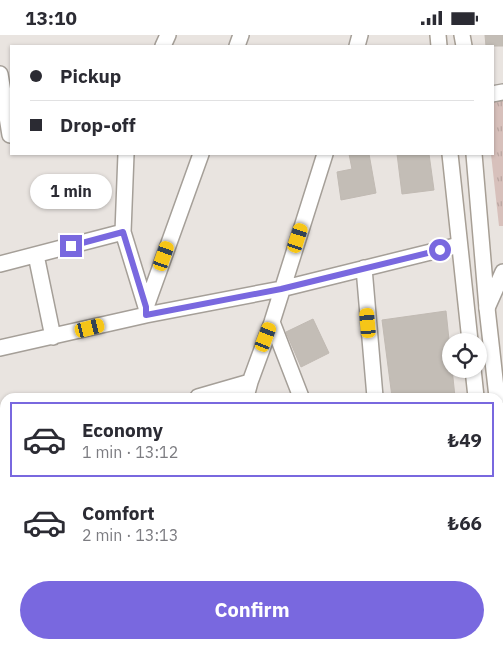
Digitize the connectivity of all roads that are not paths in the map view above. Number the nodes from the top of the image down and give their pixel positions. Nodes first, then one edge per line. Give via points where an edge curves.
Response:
1 (3, 77) edge
2 (7, 135) edge
3 (126, 155) edge
4 (201, 155) edge
5 (325, 155) edge
6 (450, 155) edge
7 (474, 155) edge
8 (123, 232) junction
9 (459, 245) junction
10 (36, 255) junction
11 (0, 264) edge
12 (364, 268) junction
13 (503, 272) edge
14 (281, 289) junction
15 (487, 308) junction
16 (146, 311) junction
17 (272, 322) junction
18 (469, 333) edge
19 (53, 337) junction
20 (0, 349) edge
21 (474, 378) edge
22 (250, 382) junction
23 (212, 393) edge
24 (247, 393) edge
25 (299, 393) edge
26 (375, 393) edge
27 (476, 393) edge
28 (497, 393) edge

1 - 2 street
3 - 8 street
4 - 16 street
5 - 14 street
6 - 9 street
7 - 15 street
8 - 10 street
8 - 16 street
9 - 12 street
9 - 18 street
10 - 11 street
10 - 19 street
12 - 14 street
12 - 26 street
13 - 15 street
14 - 16 street
14 - 17 street
15 - 28 street
16 - 19 street
17 - 22 street
17 - 25 street
19 - 20 street
21 - 27 street
22 - 23 street
22 - 24 street

